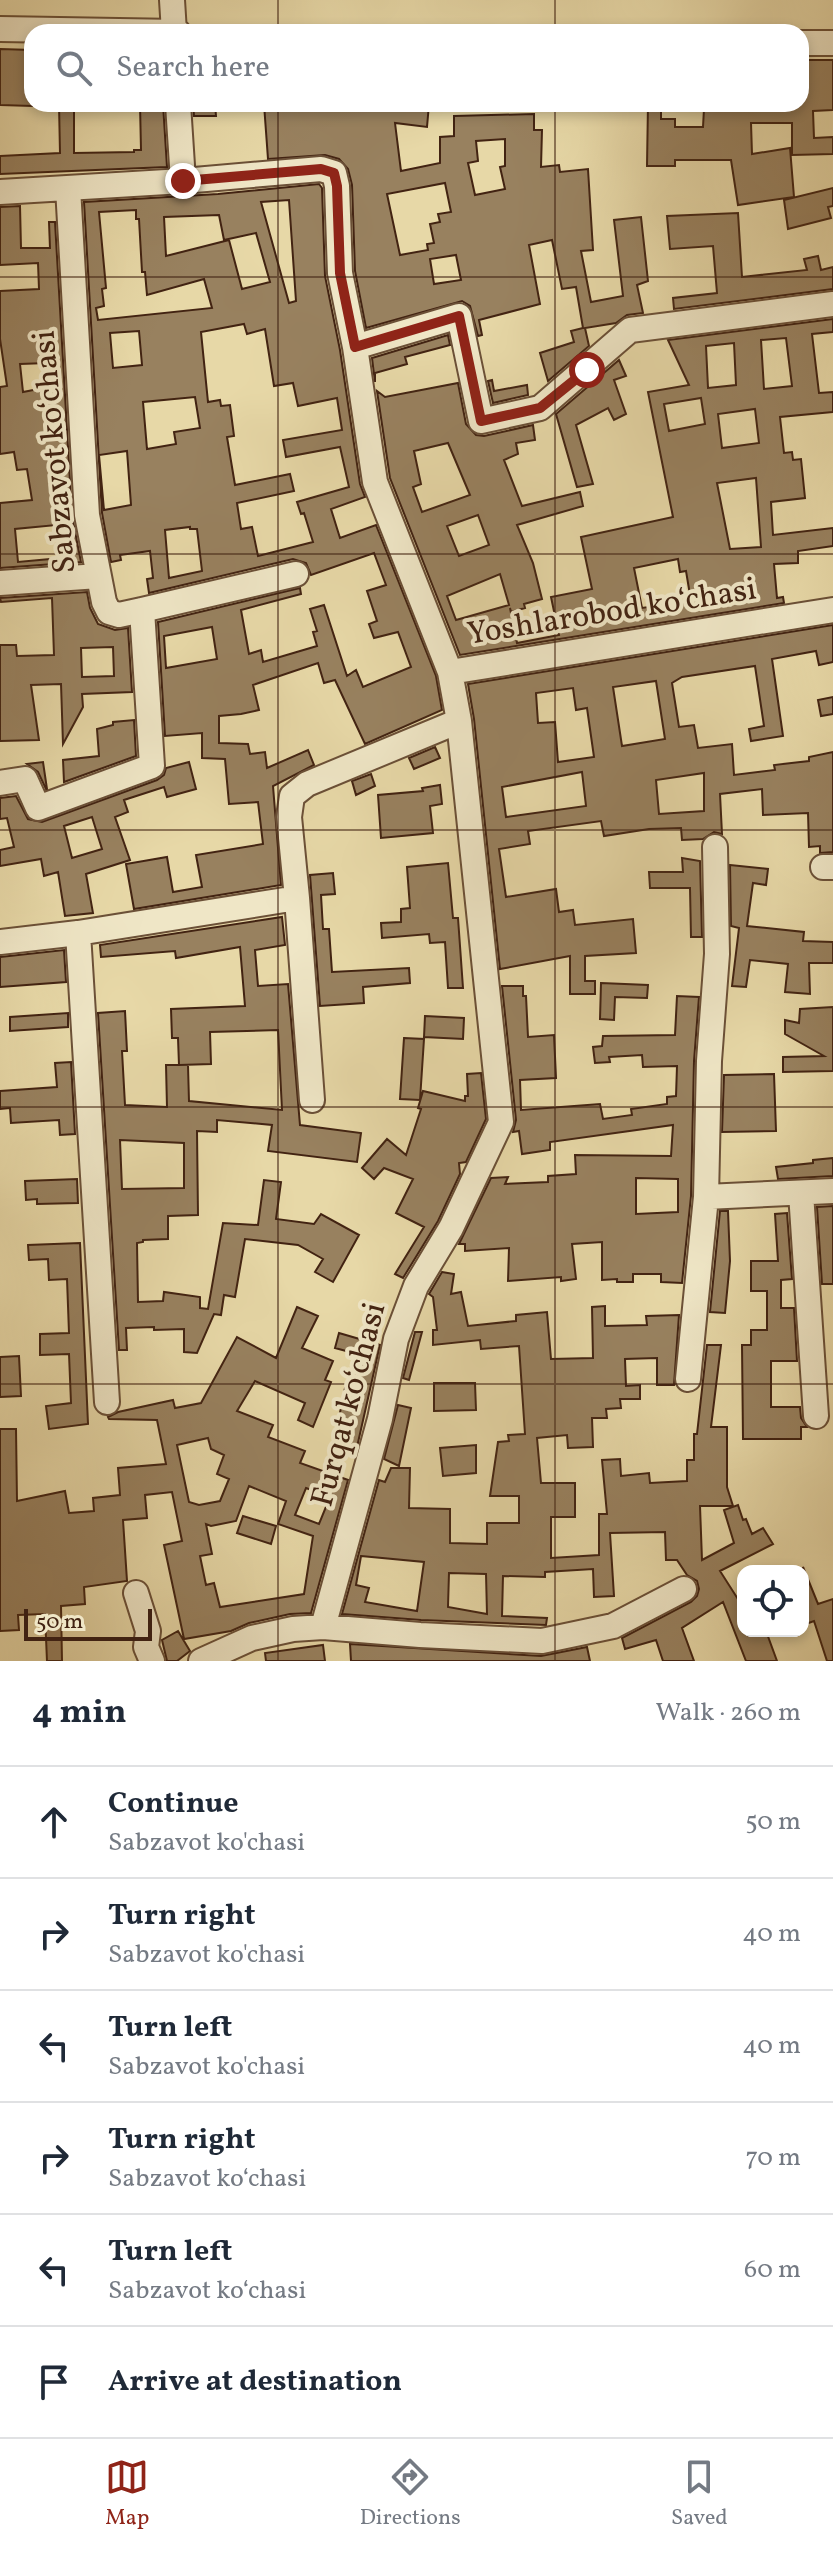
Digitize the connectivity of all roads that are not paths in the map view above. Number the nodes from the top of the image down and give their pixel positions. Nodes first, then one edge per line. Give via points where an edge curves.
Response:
1 (172, 0) edge
2 (175, 24) edge
3 (0, 29) edge
4 (24, 29) edge
5 (809, 43) edge
6 (833, 43) edge
7 (179, 112) edge
8 (183, 181) junction
9 (68, 188) junction
10 (0, 192) edge
11 (833, 304) edge
12 (355, 347) junction
13 (296, 574) dead end
14 (98, 576) junction
15 (0, 583) edge
16 (142, 610) junction
17 (833, 610) edge
18 (450, 672) junction
19 (459, 721) junction
20 (0, 783) edge
21 (715, 847) dead end
22 (297, 898) junction
23 (78, 933) junction
24 (0, 942) edge
25 (312, 1100) dead end
26 (501, 1122) joint
27 (833, 1191) edge
28 (801, 1193) junction
29 (706, 1197) junction
30 (688, 1379) dead end
31 (107, 1402) dead end
32 (816, 1416) dead end
33 (684, 1589) dead end
34 (136, 1593) dead end
35 (323, 1627) junction
36 (545, 1651) edge
37 (152, 1661) edge
38 (201, 1661) edge

1 - 2 street
3 - 4 street
5 - 6 street
7 - 8 street
8 - 9 street
8 - 12 street via 321,169 334,173 340,273
9 - 10 street
9 - 14 street, Sabzavot koʻchasi via 86,501
11 - 12 street via 630,330 540,408 481,421 459,316
12 - 18 street via 375,482
13 - 16 street, Sabzavot koʻchasi
14 - 15 street
14 - 16 street, Sabzavot koʻchasi via 109,612
16 - 20 street via 152,766 38,808 25,779
17 - 18 street, Yoshlarobod koʻchasi
18 - 19 street, Yoshlarobod koʻchasi
19 - 22 street via 307,784 292,796 289,817
19 - 26 street, Yoshlarobod koʻchasi
21 - 29 street via 717,954
22 - 23 street
22 - 25 street
23 - 24 street
23 - 31 street
26 - 35 street, Furqat koʻchasi via 451,1228 416,1286 396,1339 380,1419
27 - 28 street
28 - 29 street
28 - 32 street
29 - 30 street
33 - 36 street via 613,1626
34 - 37 street
35 - 36 street
35 - 38 street via 252,1638

